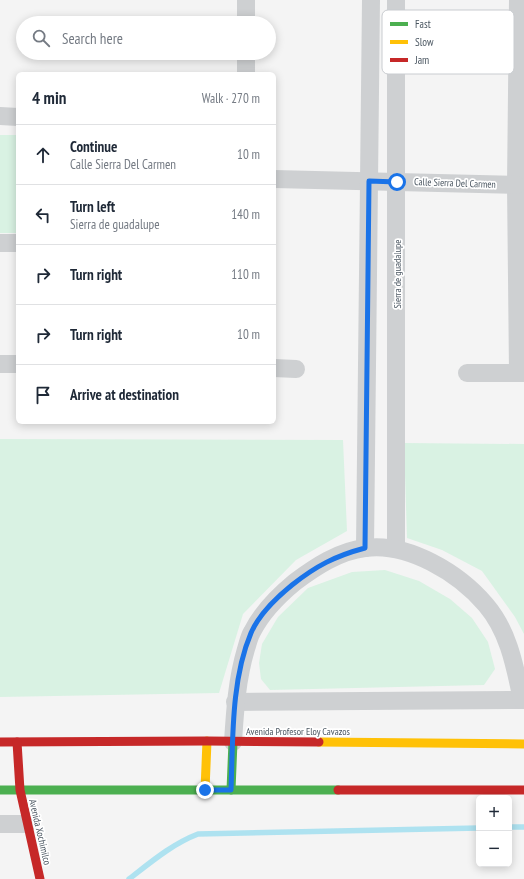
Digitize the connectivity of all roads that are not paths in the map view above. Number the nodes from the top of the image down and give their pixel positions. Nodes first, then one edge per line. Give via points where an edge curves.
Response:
1 (246, 0) edge
2 (371, 0) edge
3 (396, 0) edge
4 (518, 0) edge
5 (396, 10) edge
6 (246, 16) edge
7 (246, 60) edge
8 (246, 72) edge
9 (396, 74) edge
10 (0, 116) edge
11 (16, 116) edge
12 (520, 124) edge
13 (276, 179) edge
14 (369, 181) junction
15 (397, 182) junction
16 (516, 185) junction
17 (0, 243) edge
18 (16, 243) edge
19 (520, 249) edge
20 (0, 364) edge
21 (16, 364) edge
22 (276, 368) edge
23 (296, 369) dead end
24 (467, 373) dead end
25 (521, 373) edge
26 (365, 548) junction
27 (396, 549) junction
28 (523, 700) edge
29 (235, 702) junction
30 (207, 741) junction
31 (0, 742) edge
32 (17, 742) junction
33 (233, 742) junction
34 (524, 744) edge
35 (0, 790) edge
36 (20, 790) junction
37 (205, 790) junction
38 (231, 790) junction
39 (524, 790) edge
40 (0, 824) edge
41 (27, 824) junction
42 (40, 879) edge

1 - 6 street
2 - 14 street
3 - 5 street, Sierra de guadalupe
4 - 12 street
7 - 8 street
9 - 15 street, Sierra de guadalupe
10 - 11 street
12 - 16 street
13 - 14 street, Calle Sierra Del Carmen
14 - 15 street, Calle Sierra Del Carmen
14 - 26 street
15 - 16 street, Calle Sierra Del Carmen
15 - 27 street, Sierra de guadalupe
16 - 19 street
17 - 18 street
19 - 25 street
20 - 21 street
22 - 23 street
24 - 25 street
26 - 27 street
26 - 29 street via 343,553 302,576 262,614 251,633
27 - 28 street via 444,569 467,586 486,606 505,637
28 - 29 street
29 - 33 street
30 - 32 main road, Avenida Profesor Eloy Cavazos
30 - 33 main road, Avenida Profesor Eloy Cavazos
30 - 37 main road
31 - 32 main road, Avenida Profesor Eloy Cavazos
32 - 36 main road, Avenida Xochimilco
33 - 34 main road, Avenida Profesor Eloy Cavazos
33 - 38 main road
35 - 36 main road
36 - 37 main road
36 - 41 main road, Avenida Xochimilco
37 - 38 main road
38 - 39 main road
40 - 41 street
41 - 42 main road, Avenida Xochimilco

